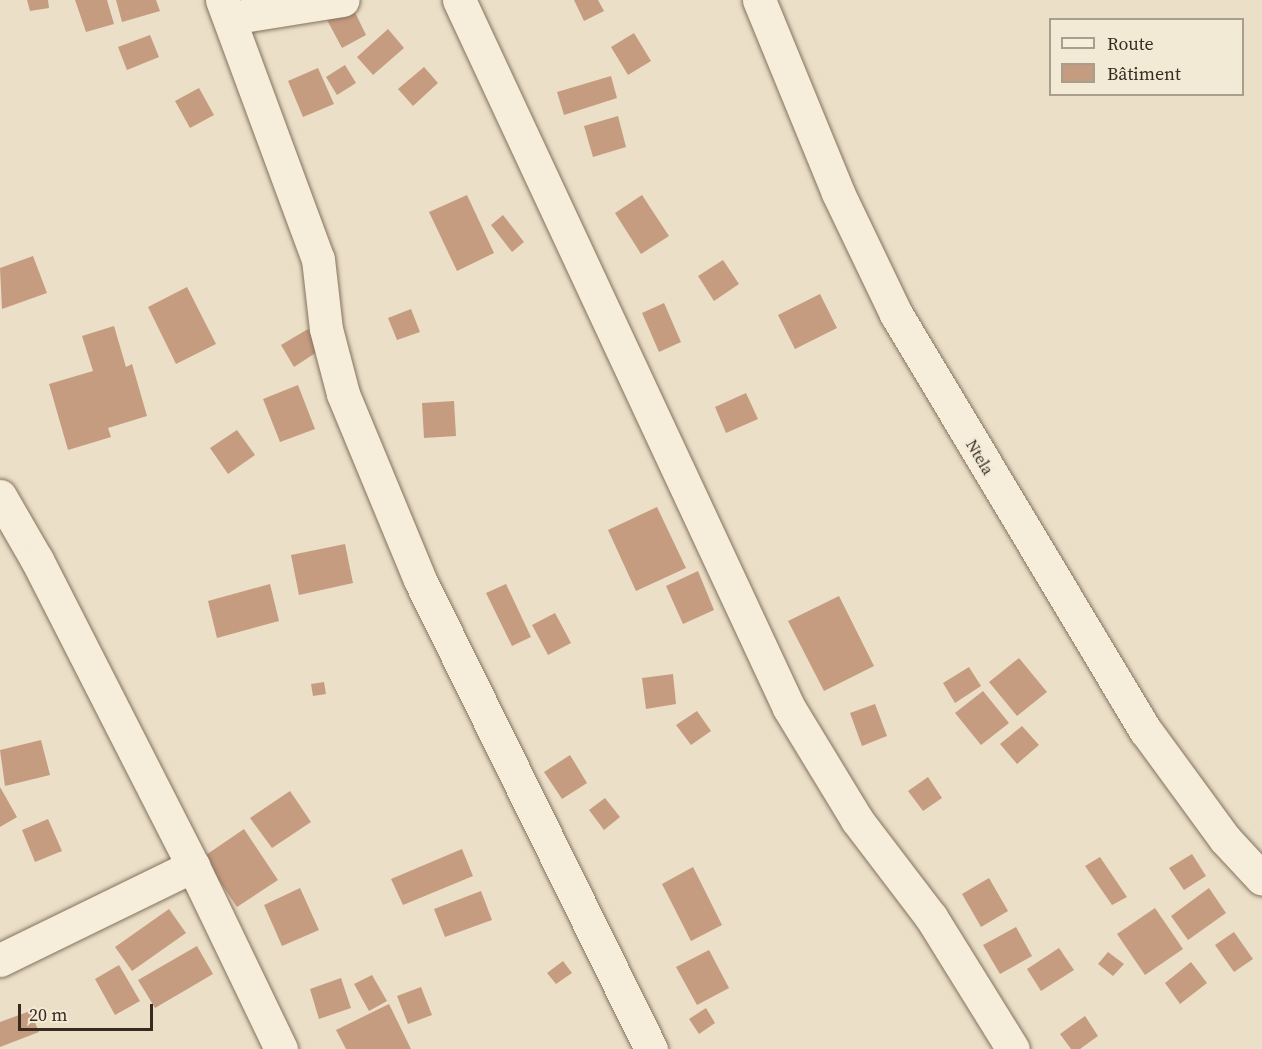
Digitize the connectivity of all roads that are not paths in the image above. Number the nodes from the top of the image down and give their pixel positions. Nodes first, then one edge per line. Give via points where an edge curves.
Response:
1 (343, 0) edge
2 (459, 0) edge
3 (759, 0) edge
4 (226, 9) edge
5 (0, 496) edge
6 (193, 866) junction
7 (1262, 879) edge
8 (0, 960) edge
9 (281, 1049) edge
10 (651, 1049) edge
11 (1013, 1049) edge

1 - 4 street
2 - 11 street via 789,708 857,820 931,917
3 - 7 street, Ntela via 838,193 896,314 1146,731 1225,839
4 - 10 street via 318,259 326,329 343,394 420,580
5 - 6 street via 37,560
6 - 8 street
6 - 9 street

